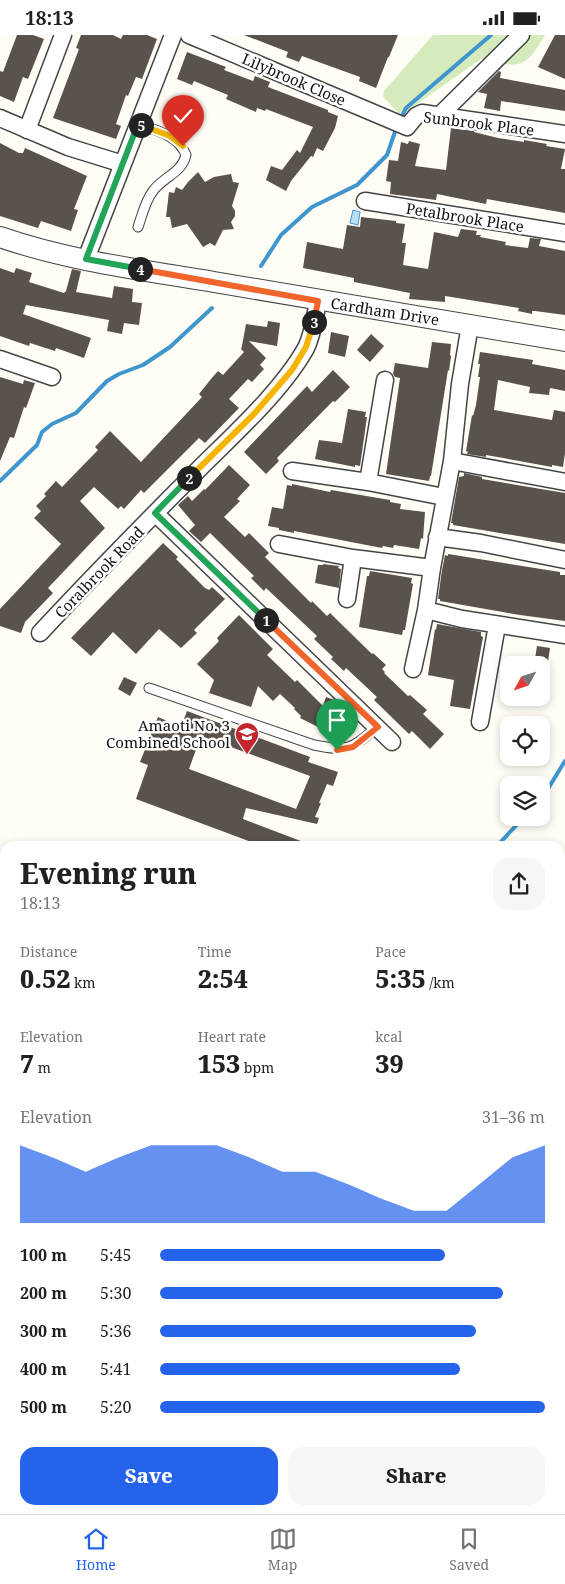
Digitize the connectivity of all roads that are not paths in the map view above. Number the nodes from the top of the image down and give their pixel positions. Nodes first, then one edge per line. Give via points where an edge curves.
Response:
1 (63, 35) edge
2 (173, 35) edge
3 (190, 35) edge
4 (522, 35) edge
5 (439, 116) junction
6 (0, 118) edge
7 (398, 123) joint
8 (138, 124) junction
9 (27, 131) junction
10 (565, 134) edge
11 (123, 164) junction
12 (365, 201) dead end
13 (138, 227) dead end
14 (565, 233) edge
15 (0, 237) edge
16 (86, 259) junction
17 (318, 301) junction
18 (470, 325) junction
19 (565, 341) edge
20 (0, 359) edge
21 (52, 377) dead end
22 (385, 380) dead end
23 (452, 461) junction
24 (292, 471) dead end
25 (368, 482) junction
26 (565, 482) edge
27 (444, 497) junction
28 (155, 513) junction
29 (437, 537) junction
30 (279, 544) dead end
31 (353, 558) junction
32 (565, 560) edge
33 (432, 568) junction
34 (347, 599) dead end
35 (426, 609) junction
36 (497, 625) junction
37 (40, 633) dead end
38 (565, 635) edge
39 (414, 669) dead end
40 (148, 688) dead end
41 (480, 722) dead end
42 (378, 727) junction
43 (392, 742) dead end

1 - 9 street
2 - 8 street
3 - 7 street, Lilybrook Close
4 - 5 street
5 - 7 street, Sunbrook Place via 422,113 407,127
5 - 10 street, Sunbrook Place
6 - 9 street
8 - 11 street
8 - 13 lane via 178,141 186,155 176,172 153,191
9 - 11 street
11 - 16 street
12 - 14 street, Petalbrook Place
15 - 16 street, Cardham Drive
16 - 17 street, Cardham Drive
17 - 18 street, Cardham Drive
17 - 28 street, Coralbrook Road via 306,347 292,370 254,414
18 - 19 street, Cardham Drive
18 - 23 street
20 - 21 street
22 - 25 street
23 - 26 street
23 - 27 street
24 - 25 street
25 - 27 street
27 - 29 street
28 - 37 street, Coralbrook Road
28 - 42 street
29 - 32 street
29 - 33 street
30 - 31 street
31 - 33 street
31 - 34 street
33 - 35 street
35 - 36 street
35 - 39 street
36 - 38 street
36 - 41 street
40 - 42 lane via 337,750 353,747
42 - 43 street

